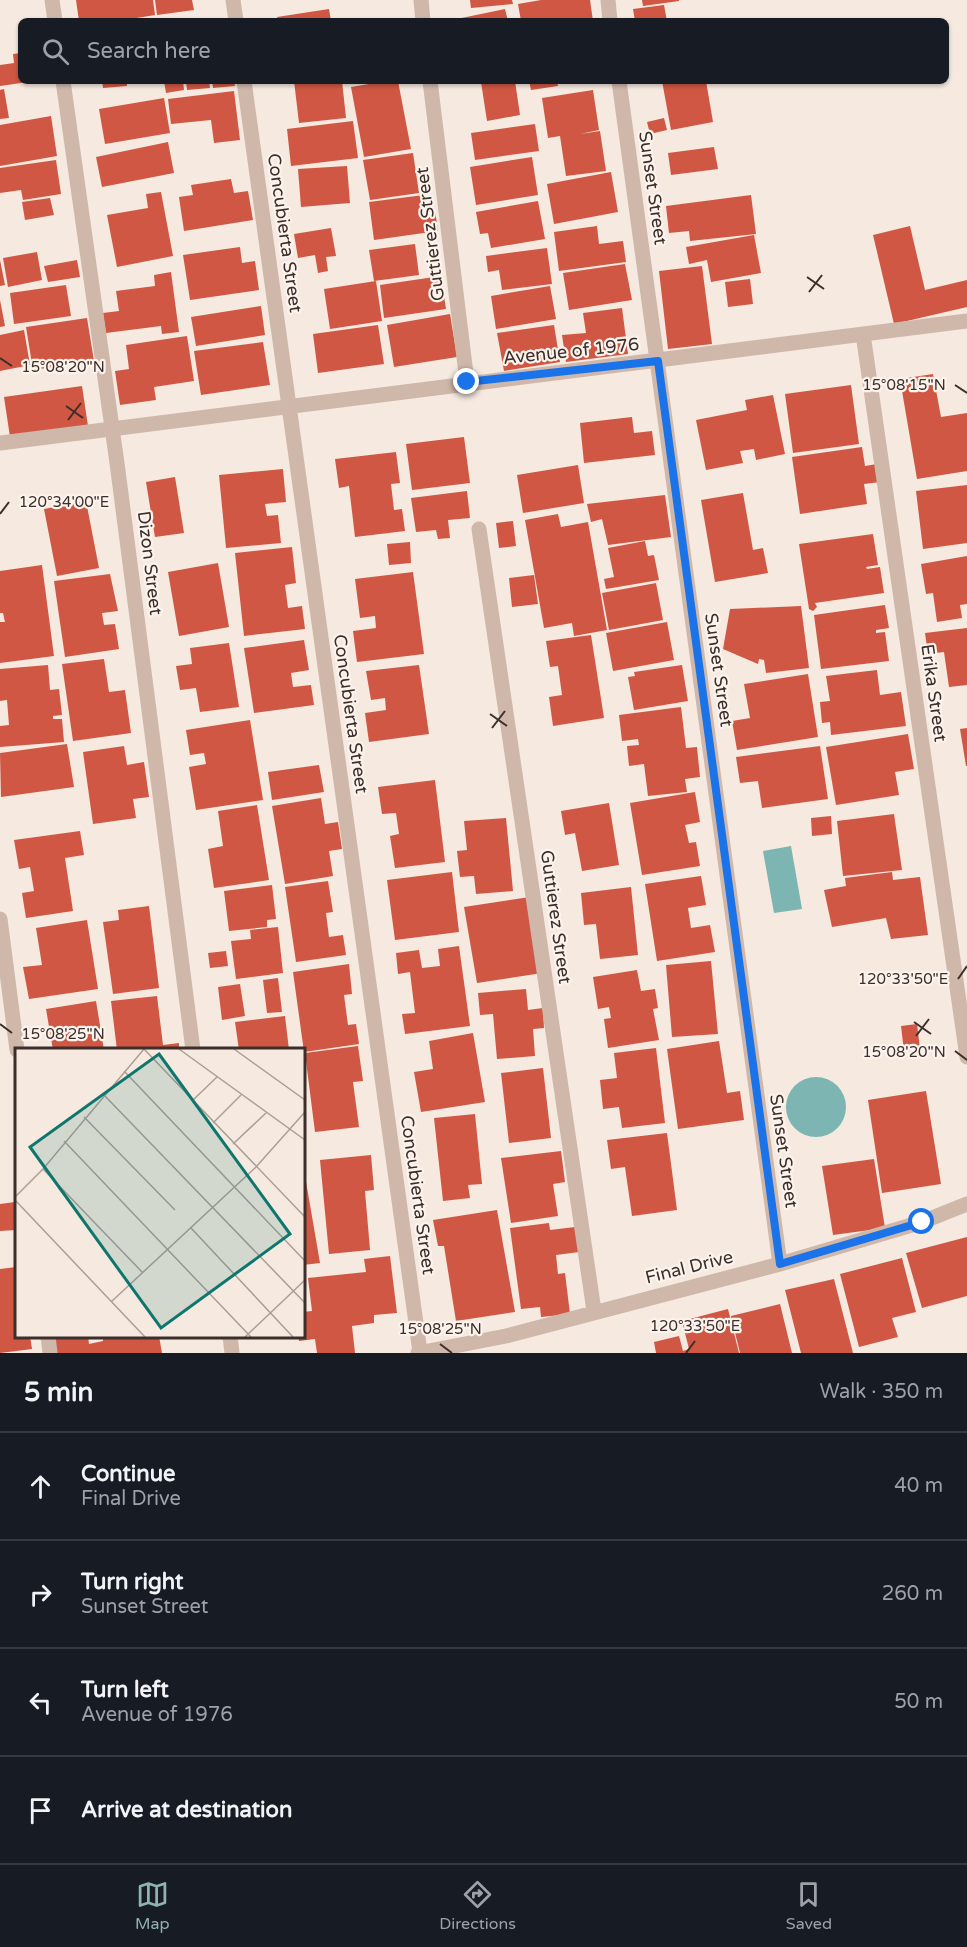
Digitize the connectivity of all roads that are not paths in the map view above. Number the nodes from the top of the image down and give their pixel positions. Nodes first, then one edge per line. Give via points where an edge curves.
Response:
1 (52, 0) edge
2 (233, 0) edge
3 (420, 0) edge
4 (608, 0) edge
5 (55, 18) edge
6 (236, 18) edge
7 (423, 18) edge
8 (610, 18) edge
9 (63, 84) edge
10 (244, 84) edge
11 (430, 84) edge
12 (619, 84) edge
13 (967, 321) edge
14 (863, 334) junction
15 (658, 361) junction
16 (467, 382) junction
17 (289, 408) junction
18 (112, 429) junction
19 (0, 442) edge
20 (479, 530) dead end
21 (0, 919) edge
22 (6, 1004) edge
23 (17, 1048) edge
24 (193, 1048) edge
25 (967, 1057) edge
26 (967, 1204) edge
27 (780, 1264) junction
28 (594, 1311) junction
29 (48, 1338) edge
30 (230, 1338) edge
31 (50, 1353) edge
32 (232, 1353) edge
33 (419, 1353) edge

1 - 5 street
2 - 6 street
3 - 7 street
4 - 8 street
9 - 18 street, Dizon Street
10 - 17 street, Concubierta Street
11 - 16 street, Guttierez Street
12 - 15 street, Sunset Street
13 - 14 street, Avenue of 1976
14 - 15 street, Avenue of 1976
14 - 25 street, Erika Street
15 - 16 street, Avenue of 1976
15 - 27 street, Sunset Street
16 - 17 street, Avenue of 1976
17 - 18 street, Avenue of 1976
17 - 33 street, Concubierta Street
18 - 19 street, Avenue of 1976
18 - 24 street, Dizon Street
20 - 28 street, Guttierez Street
21 - 22 street
22 - 23 street
26 - 27 street, Final Drive via 922,1222
27 - 28 street, Final Drive
28 - 33 street, Final Drive via 506,1336
29 - 31 street
30 - 32 street

